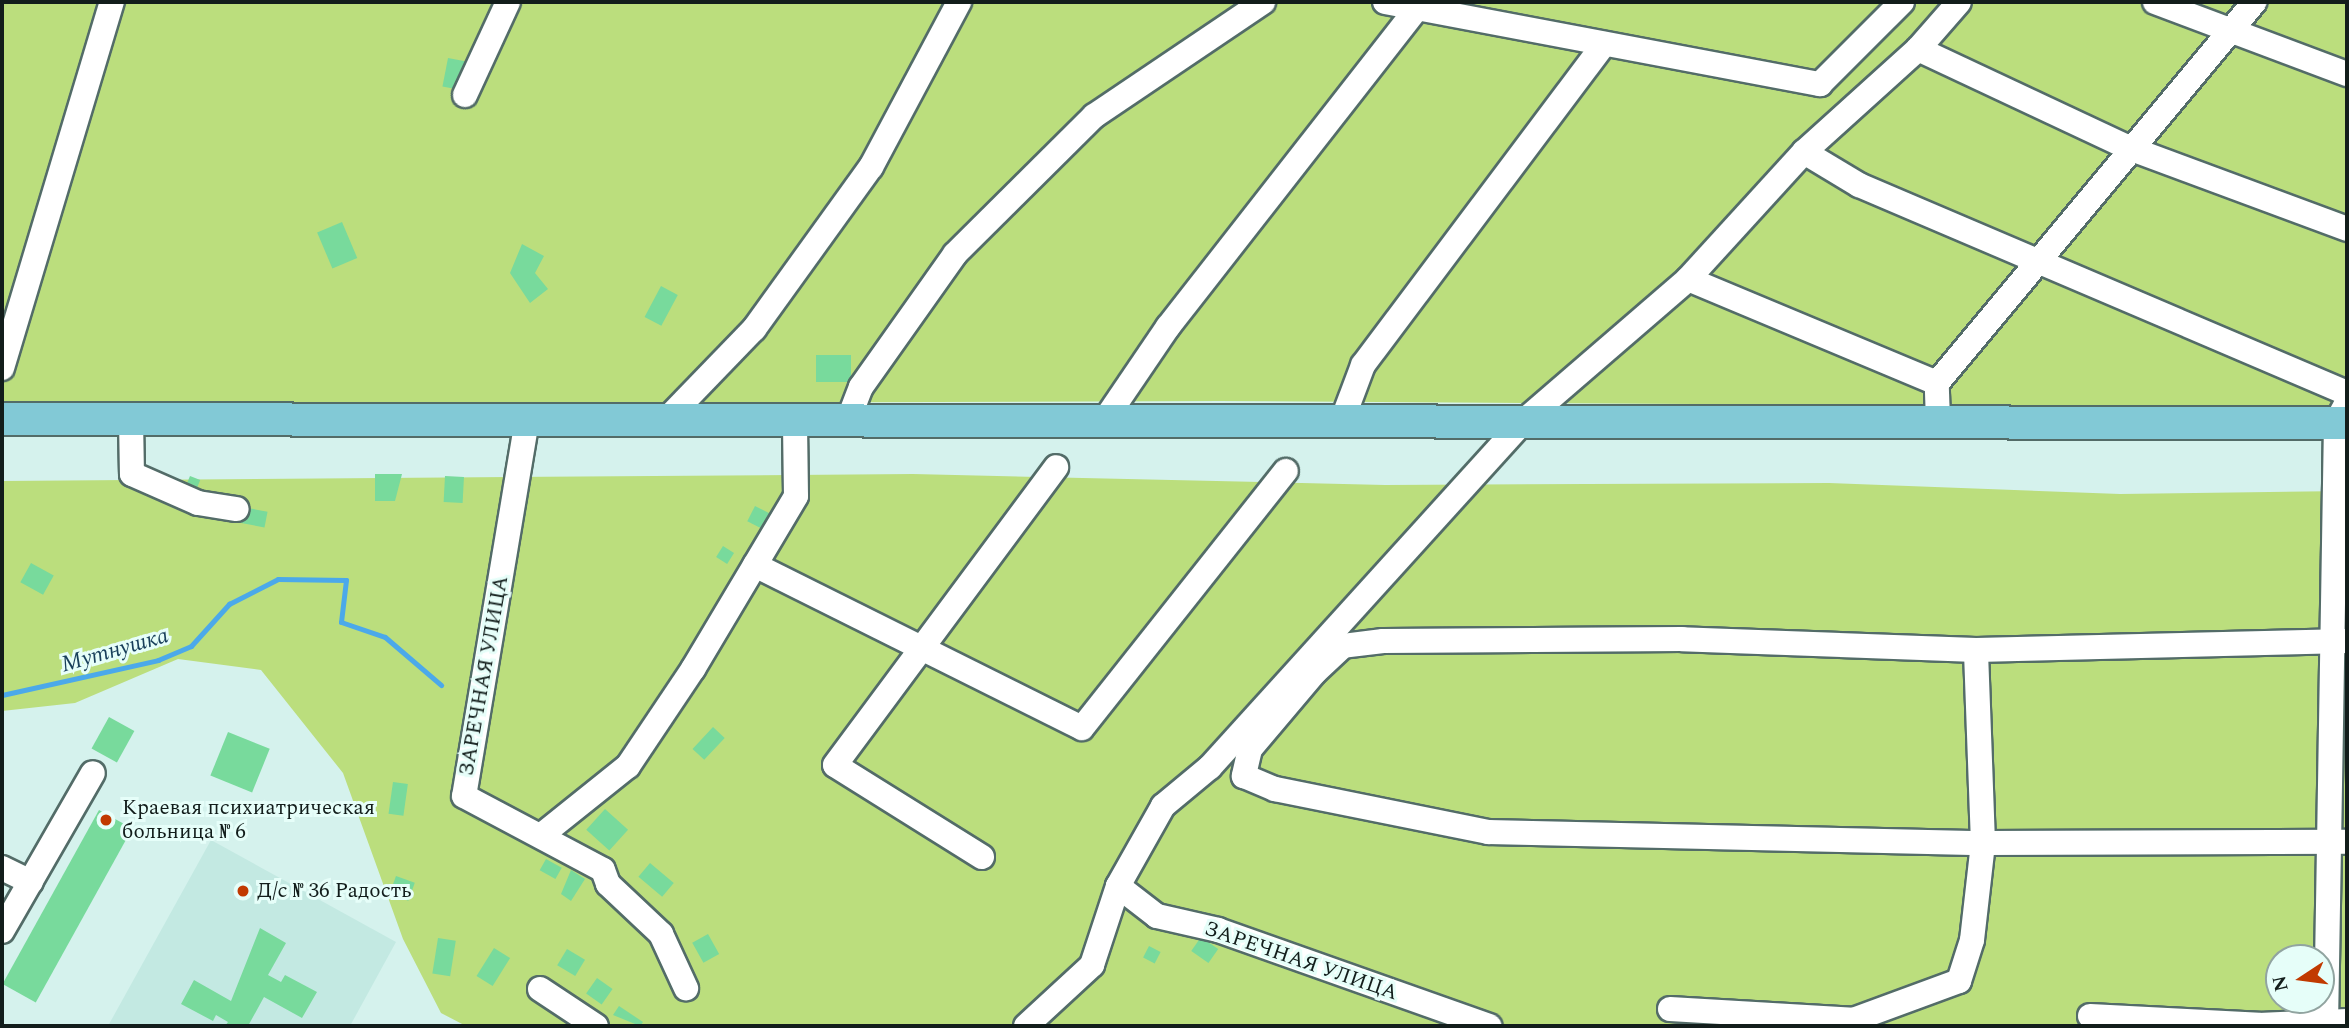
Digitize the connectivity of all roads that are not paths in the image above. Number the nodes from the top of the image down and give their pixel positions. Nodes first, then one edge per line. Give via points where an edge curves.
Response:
1 (112, 2) edge
2 (509, 2) edge
3 (959, 2) edge
4 (1264, 2) edge
5 (1385, 2) edge
6 (1902, 2) edge
7 (1959, 2) edge
8 (2155, 2) edge
9 (2255, 2) edge
10 (1414, 12) junction
11 (2230, 32) junction
12 (1605, 44) junction
13 (1919, 49) junction
14 (2347, 74) edge
15 (464, 95) dead end
16 (2134, 150) junction
17 (1804, 152) junction
18 (2347, 229) edge
19 (2034, 259) junction
20 (1688, 279) junction
21 (2, 368) edge
22 (1937, 383) junction
23 (2347, 393) edge
24 (2344, 416) edge
25 (849, 418) junction
26 (2, 419) edge
27 (131, 419) junction
28 (527, 419) junction
29 (1525, 419) junction
30 (666, 420) junction
31 (795, 420) junction
32 (1104, 421) junction
33 (1342, 421) junction
34 (1938, 421) junction
35 (1056, 467) dead end
36 (1286, 471) dead end
37 (237, 509) dead end
38 (755, 565) junction
39 (2339, 641) edge
40 (927, 645) junction
41 (1976, 650) junction
42 (93, 773) dead end
43 (542, 834) junction
44 (2338, 842) edge
45 (1983, 843) junction
46 (982, 857) dead end
47 (2, 867) edge
48 (31, 883) junction
49 (1118, 886) junction
50 (2, 931) edge
51 (685, 988) dead end
52 (540, 989) dead end
53 (1670, 1009) dead end
54 (2090, 1016) dead end
55 (2333, 1023) edge
56 (596, 1026) edge
57 (1026, 1026) edge
58 (1489, 1026) edge
59 (2259, 1026) edge

1 - 21 street
2 - 15 street
3 - 30 street via 871,167 754,329
4 - 25 street via 1094,116 955,254 861,387
5 - 10 street
6 - 12 street via 1820,84
7 - 13 street
8 - 11 street
9 - 11 street
10 - 12 street
10 - 32 street via 1168,327
11 - 14 street
11 - 16 street
12 - 33 street via 1363,365
13 - 16 street
13 - 17 street
16 - 18 street
16 - 19 street
17 - 19 street via 1859,185
17 - 20 street
19 - 22 street
19 - 23 street
20 - 22 street
20 - 29 street
22 - 34 street
24 - 34 main road
24 - 39 street
25 - 31 main road
25 - 32 main road
26 - 27 main road
27 - 28 main road
27 - 37 street via 132,474 198,503
28 - 30 main road
28 - 43 street, ЗАРЕЧНАЯ УЛИЦА via 464,796
29 - 33 main road
29 - 34 main road
29 - 49 street via 1210,767 1163,806
30 - 31 main road
31 - 38 street via 796,496
32 - 33 main road
35 - 40 street
36 - 40 street via 1082,728
38 - 40 street
38 - 43 street via 628,766
39 - 41 street
39 - 44 street
40 - 46 street via 835,765
41 - 45 street
41 - 45 street via 1682,639 1343,646 1250,749 1244,776 1275,789 1488,832
42 - 48 street
43 - 51 street, ЗАРЕЧНАЯ УЛИЦА via 603,870 607,884 661,934
44 - 45 street
44 - 55 street
45 - 53 street via 1972,940 1959,981 1853,1020
47 - 48 street
48 - 50 street
49 - 57 street via 1092,965
49 - 58 street, ЗАРЕЧНАЯ УЛИЦА via 1157,916 1218,930
52 - 56 street
54 - 59 street
55 - 59 street

